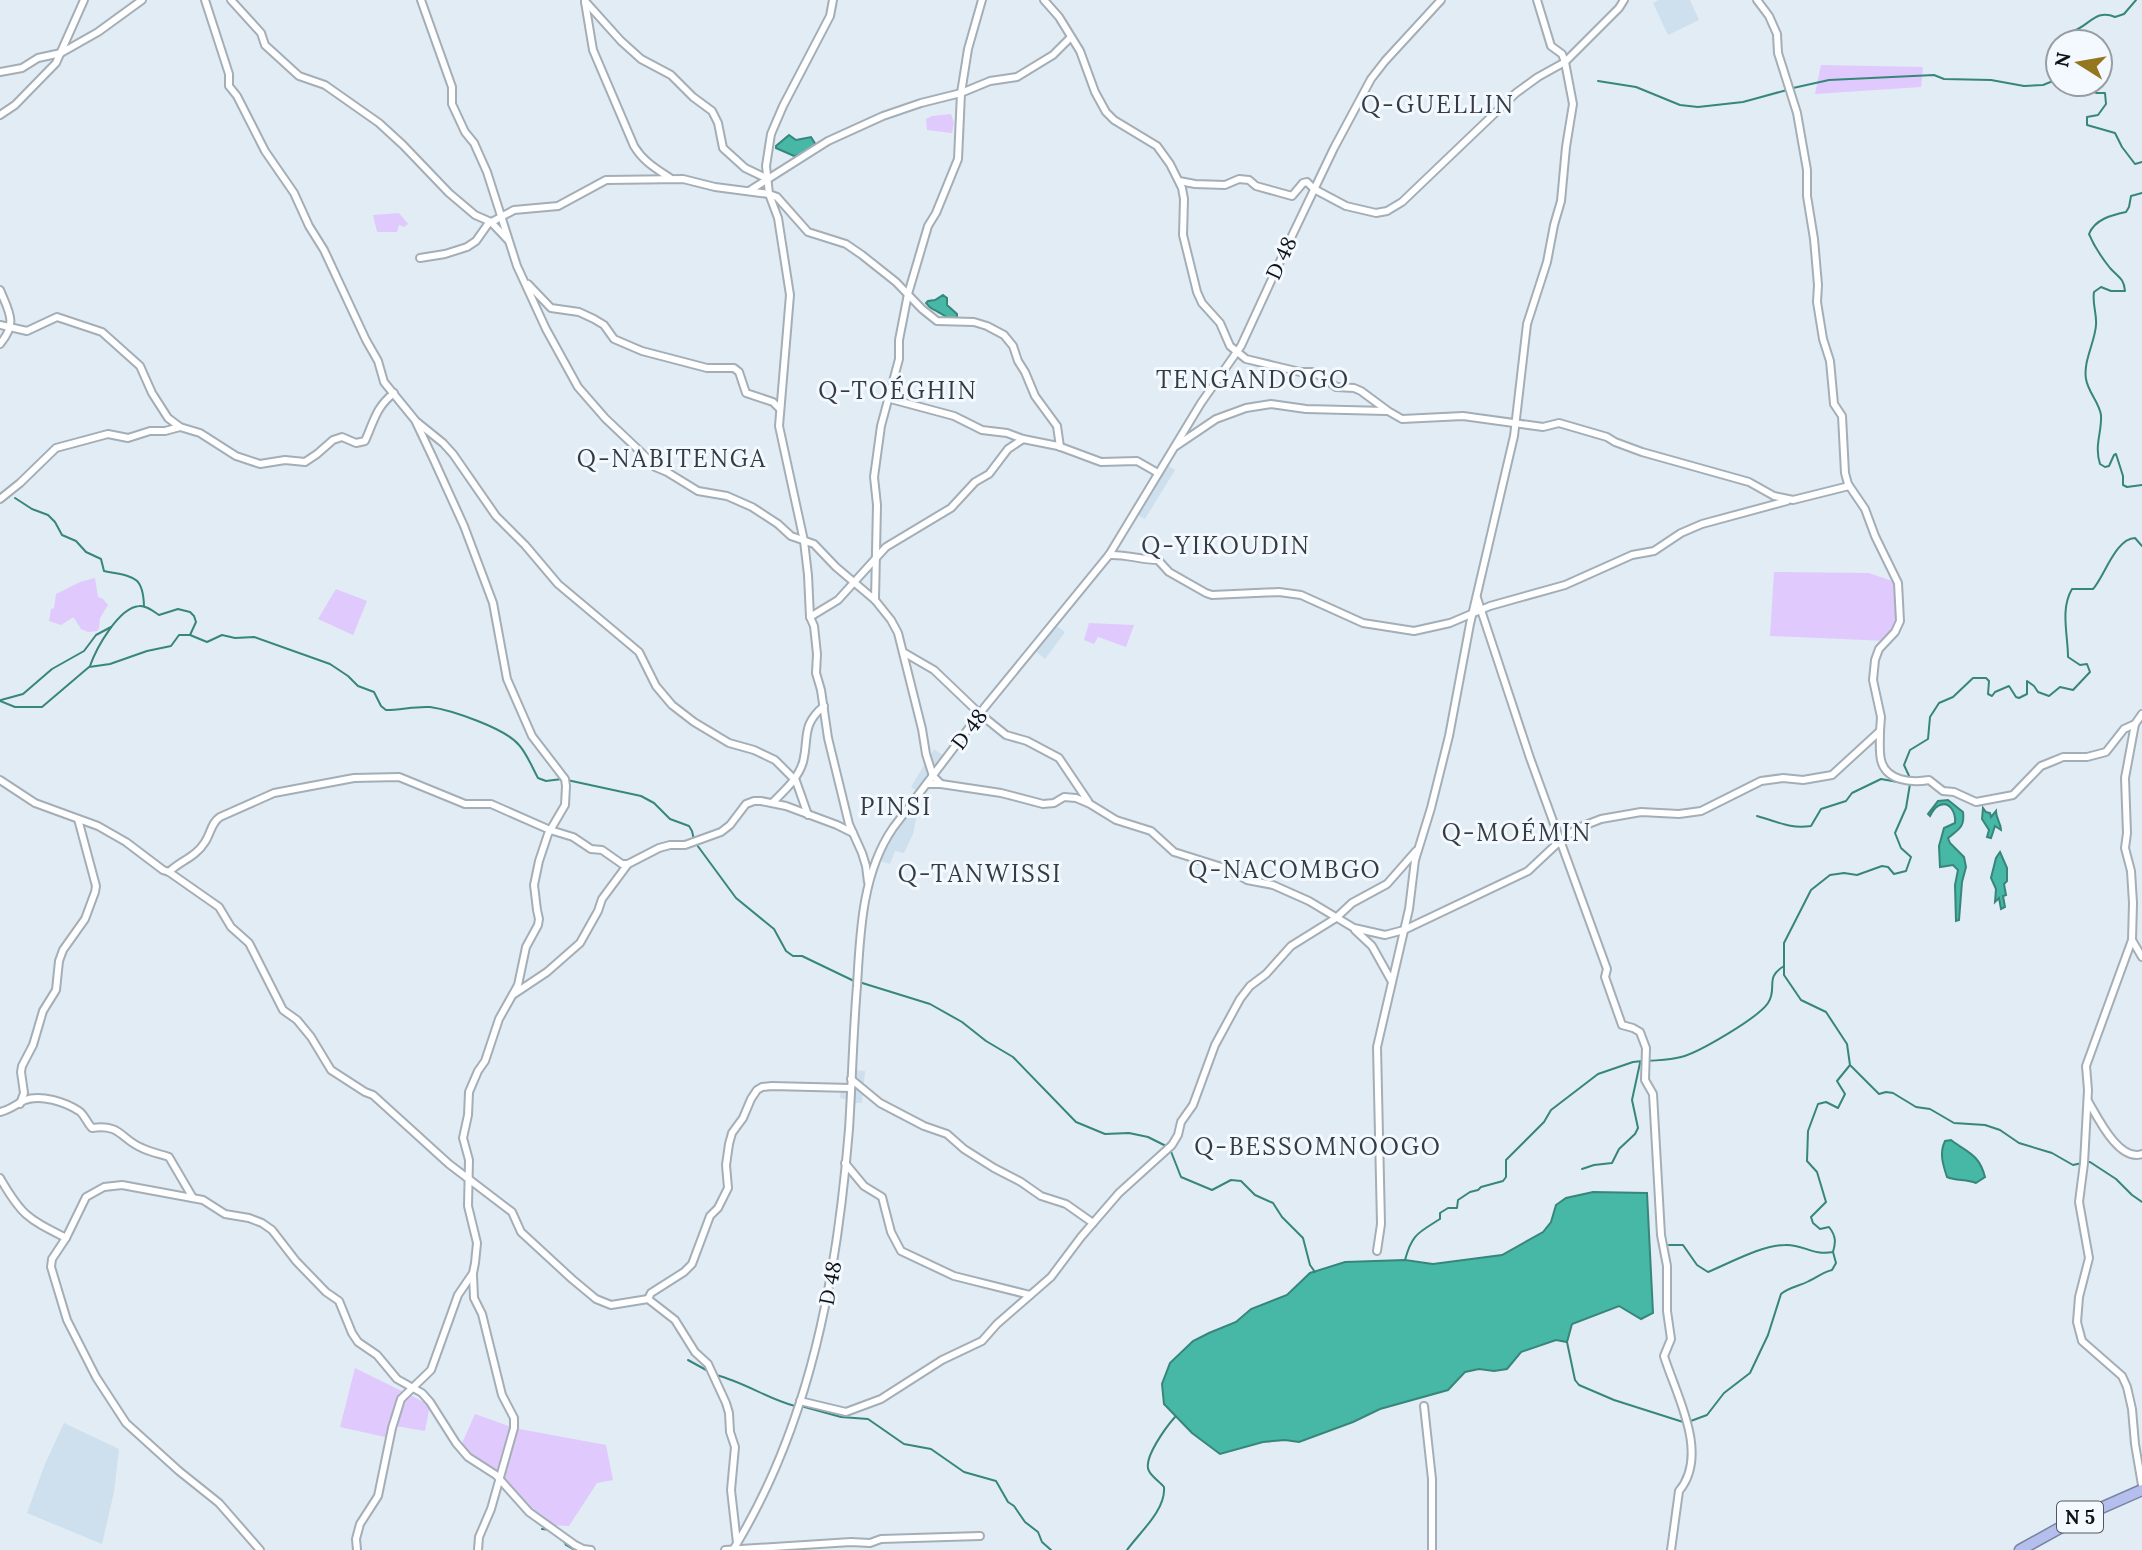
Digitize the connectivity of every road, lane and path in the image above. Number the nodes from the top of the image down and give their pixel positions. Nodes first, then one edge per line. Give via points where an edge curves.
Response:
1 (84, 0) edge
2 (142, 0) edge
3 (205, 0) edge
4 (231, 0) edge
5 (421, 0) edge
6 (585, 0) edge
7 (833, 0) edge
8 (982, 0) edge
9 (1044, 0) edge
10 (1441, 0) edge
11 (1537, 0) edge
12 (1624, 0) edge
13 (1757, 0) edge
14 (1071, 37) junction
15 (61, 53) junction
16 (1565, 62) junction
17 (0, 72) edge
18 (961, 93) junction
19 (0, 115) edge
20 (670, 178) junction
21 (768, 179) junction
22 (1179, 181) junction
23 (1314, 189) junction
24 (749, 191) junction
25 (769, 194) junction
26 (502, 217) junction
27 (491, 222) junction
28 (509, 242) junction
29 (421, 258) dead end
30 (523, 279) junction
31 (0, 290) edge
32 (908, 294) junction
33 (0, 326) edge
34 (11, 328) junction
35 (0, 344) edge
36 (1237, 352) junction
37 (394, 393) junction
38 (887, 398) junction
39 (780, 409) junction
40 (1388, 411) junction
41 (415, 420) junction
42 (1515, 423) junction
43 (180, 427) junction
44 (1023, 439) junction
45 (1060, 447) junction
46 (1174, 447) junction
47 (1158, 473) junction
48 (1849, 486) junction
49 (0, 499) edge
50 (1793, 500) junction
51 (804, 541) junction
52 (1109, 555) junction
53 (876, 557) junction
54 (855, 583) junction
55 (1476, 595) junction
56 (875, 600) junction
57 (1481, 610) junction
58 (1472, 614) junction
59 (810, 617) junction
60 (903, 652) junction
61 (824, 706) junction
62 (980, 714) junction
63 (2142, 714) edge
64 (2135, 724) junction
65 (1880, 731) junction
66 (933, 776) junction
67 (794, 779) junction
68 (0, 780) edge
69 (927, 784) junction
70 (941, 784) junction
71 (772, 803) junction
72 (1090, 804) junction
73 (808, 815) junction
74 (78, 819) junction
75 (550, 830) junction
76 (853, 834) junction
77 (1561, 840) junction
78 (1420, 846) junction
79 (628, 864) junction
80 (169, 872) junction
81 (869, 886) junction
82 (1336, 918) junction
83 (1354, 928) junction
84 (1404, 930) junction
85 (2132, 940) junction
86 (2142, 957) edge
87 (1392, 981) junction
88 (514, 994) junction
89 (851, 1079) junction
90 (851, 1088) junction
91 (2087, 1099) junction
92 (20, 1104) junction
93 (0, 1112) edge
94 (2142, 1154) edge
95 (845, 1163) junction
96 (0, 1178) edge
97 (469, 1178) junction
98 (193, 1198) junction
99 (1093, 1223) junction
100 (66, 1238) junction
101 (1377, 1251) dead end
102 (473, 1273) junction
103 (1030, 1295) junction
104 (648, 1299) junction
105 (414, 1388) junction
106 (800, 1401) junction
107 (1424, 1406) dead end
108 (499, 1479) junction
109 (2142, 1485) edge
110 (2142, 1490) edge
111 (980, 1536) dead end
112 (2033, 1546) edge
113 (735, 1547) edge
114 (260, 1550) edge
115 (357, 1550) edge
116 (478, 1550) edge
117 (591, 1550) edge
118 (724, 1550) edge
119 (1432, 1550) edge
120 (1671, 1550) edge
121 (2020, 1550) edge

1 - 15 street
2 - 15 street
3 - 37 street via 229,86 294,193 339,279 384,382
4 - 27 street via 261,33 265,46 299,76 325,85 379,123 475,215
5 - 26 street via 452,87 452,103 479,153
6 - 20 street via 593,50 634,146 648,164
6 - 21 street via 641,59 671,75 712,111 723,148
7 - 21 street via 830,16 771,134
8 - 18 street
9 - 14 street
10 - 23 street, D 48 via 1371,79
11 - 16 street via 1551,46
12 - 16 street
13 - 48 street via 1777,34 1777,53 1797,113 1807,170 1817,302 1834,404 1842,416
14 - 18 street via 1017,78 990,81
14 - 22 street via 1106,112 1157,146
15 - 17 street
15 - 19 street via 15,105
16 - 23 street via 1516,93 1436,172 1387,211 1346,206
16 - 42 street via 1573,104 1561,201 1527,324
18 - 21 street via 921,103 828,141
18 - 32 street via 958,159 928,226
20 - 24 street
20 - 26 street via 606,180 558,206 514,210
21 - 24 street
21 - 25 street
22 - 23 street via 1225,185 1249,180 1292,196 1303,183
22 - 36 street via 1184,200 1183,235 1197,292
23 - 36 street, D 48
24 - 25 street
25 - 32 street via 778,197 808,232 846,244
25 - 39 street via 778,218 790,295
26 - 27 street
26 - 28 street
27 - 28 street
27 - 29 street via 467,247
28 - 30 street
30 - 39 street via 551,308 594,319 614,339 642,351 707,368 734,368 746,393
30 - 51 street via 578,387 655,467 698,491 727,496 751,507
31 - 34 street
32 - 38 street via 899,359
32 - 45 street via 937,321 974,322 1011,342 1035,396 1057,426
33 - 34 street
34 - 35 street
34 - 43 street via 27,331 57,317 102,332 140,366 168,418
36 - 40 street via 1246,359 1312,372 1336,387 1354,388
36 - 46 street, D 48
37 - 41 street
37 - 43 street via 378,409 365,441 332,440 305,462 260,464
38 - 44 street
38 - 53 street via 875,464
39 - 51 street via 779,426
40 - 42 street via 1402,419 1463,416
40 - 46 street via 1271,404 1246,408 1216,419
41 - 67 street via 453,454 496,516 558,584 639,652 656,686 672,705 729,743 775,760
41 - 75 street via 464,526 493,603 507,679 532,736 565,779 565,805
42 - 50 street via 1544,427 1559,423
42 - 55 street
43 - 49 street via 128,438 108,434 56,448
44 - 45 street
44 - 53 street via 951,508
45 - 47 street via 1101,462 1137,461
46 - 47 street, D 48
47 - 52 street, D 48
48 - 50 street
48 - 65 street via 1865,509 1898,583 1900,621 1880,649 1874,670
50 - 57 street via 1702,524 1654,551
51 - 54 street via 814,544
51 - 59 street
52 - 58 street via 1158,560 1170,572 1212,595 1301,595 1363,623 1404,630 1450,623
52 - 62 street, D 48
53 - 54 street
53 - 56 street
54 - 56 street
54 - 59 street
55 - 57 street
55 - 58 street
56 - 60 street via 896,628
57 - 58 street
57 - 77 street
58 - 78 street via 1449,736
59 - 61 street
60 - 62 street via 934,670
60 - 66 street
61 - 67 street via 812,716 802,764
61 - 76 street
62 - 66 street, D 48
62 - 72 street via 1006,734 1059,758
63 - 64 street
64 - 65 street via 2124,729 2106,752 2063,757 2041,766 2013,794 1982,802 1943,791 1929,780 1910,782 1890,775 1881,761
64 - 85 street via 2125,778
65 - 77 street via 1832,775 1760,781 1701,811 1641,812 1601,819
66 - 69 street, D 48
66 - 70 street
67 - 71 street
67 - 73 street
68 - 74 street via 35,803
69 - 70 street
69 - 81 street, D 48 via 887,836
70 - 72 street via 1043,804 1064,797
71 - 73 street
71 - 79 street via 746,804 721,832 685,845 659,848
72 - 82 street via 1116,820 1150,831 1174,852 1273,886
73 - 76 street
74 - 80 street via 126,842
74 - 92 street via 95,892 85,919 63,950 56,990 22,1066
75 - 79 street
75 - 80 street via 491,804 465,804 399,777 354,778 274,793 220,817 195,854
75 - 88 street via 534,886 540,919 526,947
76 - 81 street
77 - 84 street via 1528,871
77 - 120 street via 1622,1025 1640,1032 1646,1048 1645,1080 1653,1094 1667,1266 1671,1339 1664,1356 1688,1422 1692,1453 1679,1491
78 - 82 street via 1387,884 1352,903
78 - 84 street
79 - 88 street via 601,899 580,943
80 - 97 street via 219,906 231,927 249,943 283,1010 311,1037 331,1070 373,1095
81 - 89 street, D 48
82 - 83 street
82 - 99 street via 1291,946 1240,999 1172,1145
83 - 84 street via 1385,935
83 - 87 street via 1372,946
84 - 87 street
85 - 86 street
85 - 91 street via 2087,1066
87 - 101 street via 1377,1048 1381,1224
88 - 97 street via 469,1092 463,1138
89 - 90 street, D 48
89 - 99 street via 880,1103 947,1134 987,1164
90 - 95 street, D 48
90 - 104 street via 772,1086 757,1090 732,1133 726,1165 728,1188 710,1216 692,1264
91 - 94 street via 2107,1134 2128,1155
91 - 109 street via 2079,1202 2088,1258 2077,1322 2082,1341 2122,1376 2127,1387
92 - 93 street
92 - 98 street via 46,1098 81,1112 92,1128 114,1130 139,1148 169,1157
95 - 103 street via 864,1186 882,1197 901,1251 954,1276
95 - 106 street, D 48 via 832,1276
96 - 100 street via 21,1211
97 - 102 street via 468,1206 477,1244
97 - 104 street via 512,1212 521,1232 596,1300 611,1304
98 - 100 street via 128,1185 104,1187 86,1197
98 - 105 street via 272,1230 296,1261 339,1301 358,1342 377,1355 397,1379
99 - 103 street via 1051,1277
100 - 114 street via 51,1267 67,1320 111,1403 126,1423 219,1503
102 - 105 street via 458,1295 431,1370
102 - 108 street via 474,1297 495,1373 514,1418
103 - 106 street via 982,1341 881,1399 846,1412
104 - 113 street via 675,1320 708,1364 726,1404 735,1447 731,1490
105 - 108 street via 430,1402 468,1457
105 - 115 street via 401,1399 378,1496 360,1524
106 - 113 street, D 48 via 781,1458
107 - 119 street via 1432,1479
108 - 116 street
108 - 117 street via 529,1512 575,1545
110 - 112 highway, N 5 via 2076,1519
111 - 113 street
112 - 121 highway, N 5
113 - 118 street

